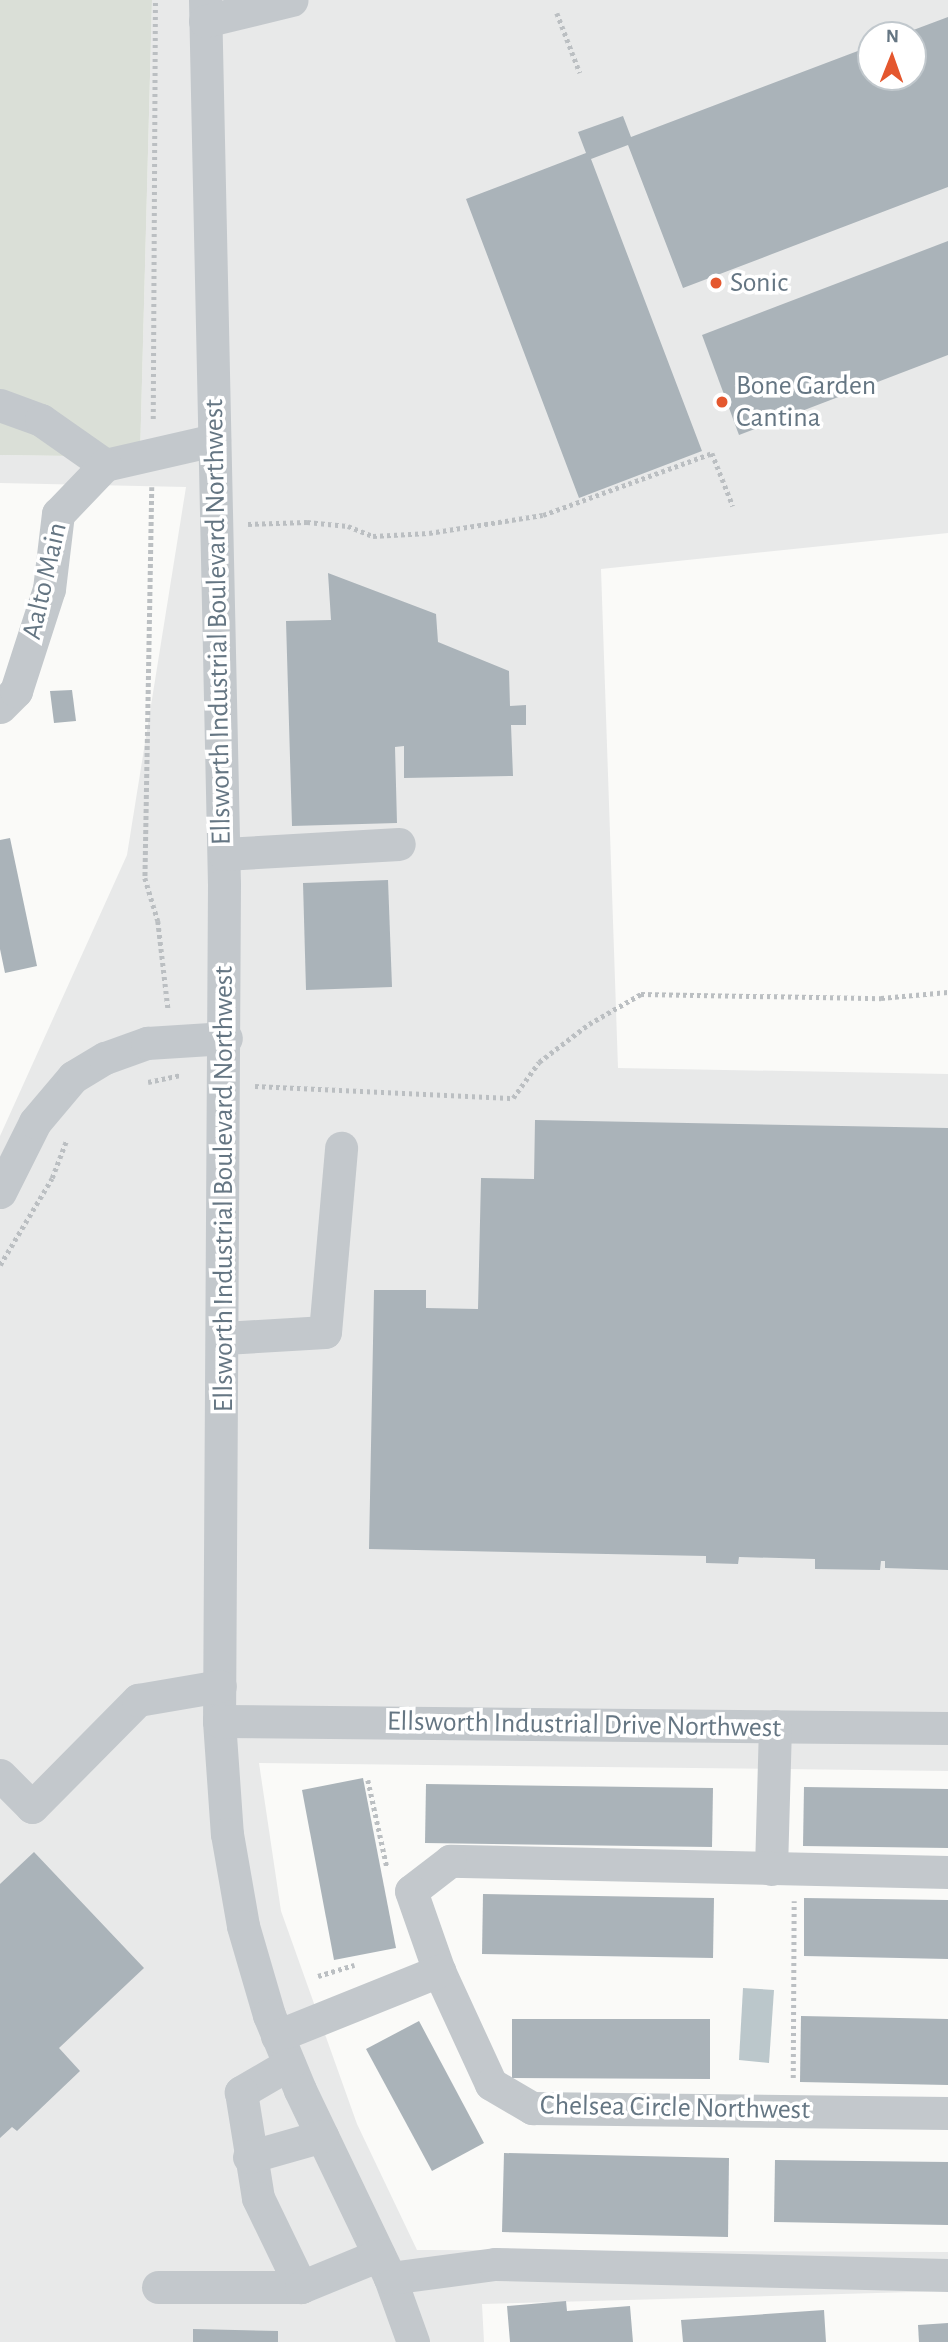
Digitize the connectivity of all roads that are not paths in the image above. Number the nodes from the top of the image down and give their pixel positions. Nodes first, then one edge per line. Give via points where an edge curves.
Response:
1 (292, 0) edge
2 (205, 10) edge
3 (0, 405) edge
4 (214, 440) junction
5 (105, 465) junction
6 (0, 707) edge
7 (400, 844) dead end
8 (224, 854) junction
9 (226, 1038) junction
10 (341, 1148) dead end
11 (0, 1192) edge
12 (224, 1338) junction
13 (220, 1686) junction
14 (219, 1721) junction
15 (775, 1726) junction
16 (948, 1728) edge
17 (0, 1774) edge
18 (771, 1869) junction
19 (948, 1872) edge
20 (439, 1971) junction
21 (283, 2050) junction
22 (948, 2113) edge
23 (321, 2136) junction
24 (249, 2157) junction
25 (384, 2267) junction
26 (948, 2274) edge
27 (158, 2287) dead end
28 (301, 2287) junction
29 (413, 2342) edge

1 - 2 street
2 - 4 street, Ellsworth Industrial Boulevard Northwest
3 - 5 street via 41,420
4 - 5 street
4 - 8 street, Ellsworth Industrial Boulevard Northwest
5 - 6 street, Aalto Main via 58,514 49,589 16,691
7 - 8 street
8 - 9 street, Ellsworth Industrial Boulevard Northwest
9 - 11 street via 148,1043 105,1058 73,1077 35,1122
9 - 12 street, Ellsworth Industrial Boulevard Northwest
10 - 12 street via 326,1332
12 - 13 street, Ellsworth Industrial Boulevard Northwest
13 - 14 street, Ellsworth Industrial Boulevard Northwest
13 - 17 street via 138,1700 32,1807
14 - 15 street, Ellsworth Industrial Drive Northwest
14 - 21 street, Ellsworth Industrial Boulevard Northwest via 227,1834 243,1927
15 - 16 street, Ellsworth Industrial Drive Northwest
15 - 18 street
18 - 19 street, Chelsea Circle Northwest
18 - 20 street, Chelsea Circle Northwest via 450,1861 411,1891
20 - 21 street
20 - 22 street, Chelsea Circle Northwest via 491,2084 531,2108
21 - 23 street, Ellsworth Industrial Boulevard Northwest
21 - 24 street via 241,2092
23 - 24 street
23 - 25 street, Ellsworth Industrial Boulevard Northwest
24 - 28 street via 258,2199
25 - 26 street via 495,2264
25 - 28 street
25 - 29 street, Ellsworth Industrial Boulevard Northwest
27 - 28 street

